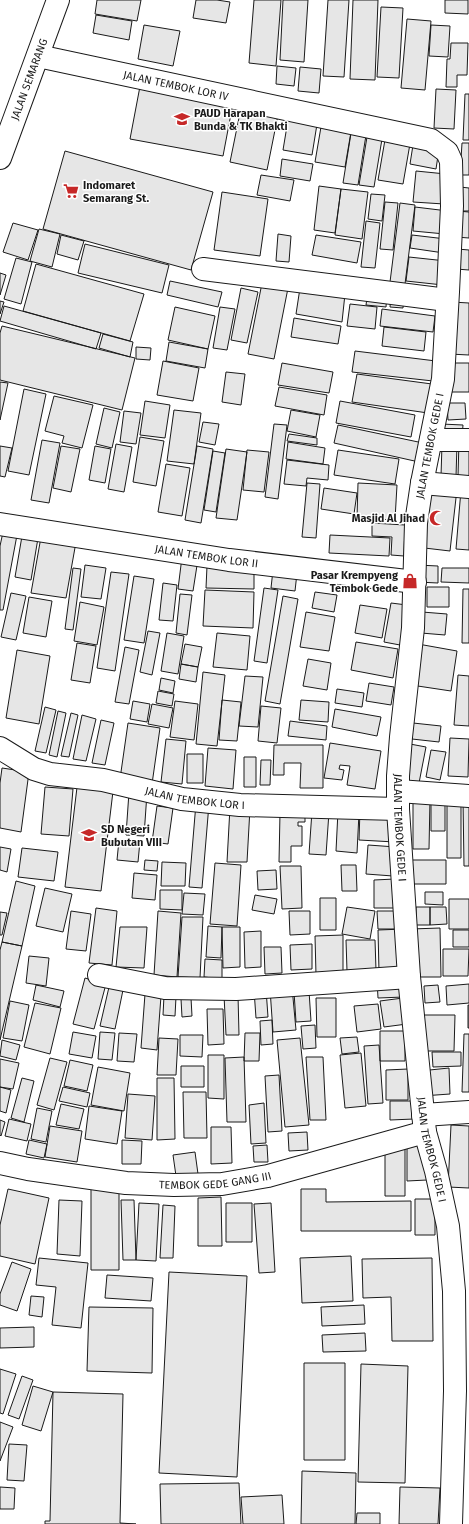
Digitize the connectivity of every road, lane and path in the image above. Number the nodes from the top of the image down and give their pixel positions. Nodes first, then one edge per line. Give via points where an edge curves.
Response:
1 (58, 0) edge
2 (38, 56) junction
3 (431, 140) joint
4 (0, 158) edge
5 (203, 269) dead end
6 (447, 300) junction
7 (431, 440) junction
8 (469, 440) edge
9 (422, 482) junction
10 (469, 487) edge
11 (0, 524) edge
12 (414, 582) junction
13 (0, 748) edge
14 (469, 796) edge
15 (398, 800) junction
16 (98, 975) dead end
17 (409, 977) junction
18 (469, 1112) edge
19 (424, 1123) junction
20 (0, 1163) edge
21 (451, 1524) edge

1 - 2 street, JALAN SEMARANG
2 - 3 street, JALAN TEMBOK LOR IV
2 - 4 street, JALAN SEMARANG
3 - 6 street, JALAN TEMBOK GEDE I via 447,152 451,161 452,206
5 - 6 street
6 - 7 street, JALAN TEMBOK GEDE I via 443,379
7 - 8 street
7 - 9 street, JALAN TEMBOK GEDE I
9 - 10 street
9 - 12 street, JALAN TEMBOK GEDE I via 415,530
11 - 12 street, JALAN TEMBOK LOR II via 229,560
12 - 15 street, JALAN TEMBOK GEDE I via 413,628 401,737
13 - 15 street, JALAN TEMBOK LOR I via 34,769 50,774 103,780 182,799 240,805
14 - 15 street, JALAN TEMBOK LOR I
15 - 17 street, JALAN TEMBOK GEDE I
16 - 17 street via 165,988 236,989
17 - 19 street, JALAN TEMBOK GEDE I
18 - 19 street, TEMBOK GEDE GANG III
19 - 20 street, TEMBOK GEDE GANG III via 268,1176 222,1184 174,1186 126,1183
19 - 21 street, JALAN TEMBOK GEDE I via 448,1226 454,1291 455,1391

